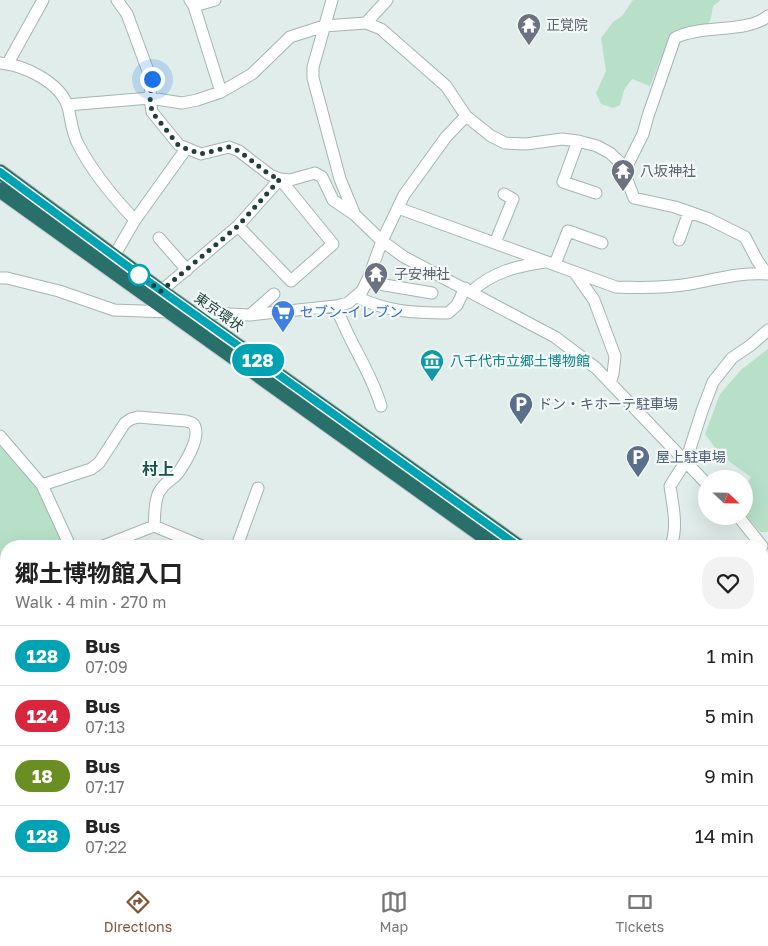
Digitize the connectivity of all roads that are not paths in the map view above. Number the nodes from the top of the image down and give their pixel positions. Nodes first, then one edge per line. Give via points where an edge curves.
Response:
1 (43, 0) edge
2 (117, 0) edge
3 (215, 0) edge
4 (332, 0) edge
5 (386, 0) edge
6 (192, 3) edge
7 (768, 16) edge
8 (366, 23) junction
9 (324, 26) junction
10 (4, 63) edge
11 (221, 92) junction
12 (150, 98) junction
13 (67, 105) junction
14 (466, 116) junction
15 (578, 141) junction
16 (186, 149) junction
17 (626, 168) junction
18 (0, 172) edge
19 (280, 179) junction
20 (0, 190) edge
21 (596, 193) dead end
22 (504, 194) dead end
23 (398, 208) junction
24 (688, 212) junction
25 (355, 215) junction
26 (135, 220) junction
27 (238, 226) junction
28 (159, 238) dead end
29 (679, 240) dead end
30 (382, 241) junction
31 (495, 243) junction
32 (602, 243) dead end
33 (114, 256) junction
34 (551, 263) junction
35 (187, 270) junction
36 (575, 273) junction
37 (768, 274) edge
38 (0, 278) edge
39 (367, 282) junction
40 (468, 290) junction
41 (161, 291) junction
42 (432, 293) dead end
43 (274, 294) dead end
44 (357, 297) junction
45 (336, 306) junction
46 (169, 312) junction
47 (191, 312) junction
48 (250, 315) junction
49 (768, 330) edge
50 (610, 383) junction
51 (381, 406) dead end
52 (0, 436) edge
53 (686, 461) junction
54 (698, 474) edge
55 (42, 486) junction
56 (258, 488) dead end
57 (745, 525) edge
58 (154, 526) junction
59 (67, 540) edge
60 (118, 540) edge
61 (175, 540) edge
62 (239, 540) edge
63 (489, 540) edge
64 (510, 540) edge
65 (673, 540) edge
66 (757, 540) edge

1 - 10 street
2 - 12 street via 126,14 152,79
3 - 6 street
4 - 9 street
5 - 8 street
6 - 11 street
7 - 17 street via 749,24 683,33 675,38 643,134
8 - 9 street
8 - 14 street via 381,29 446,86
9 - 11 street via 290,37 252,74
9 - 25 street via 313,78 340,179
10 - 13 street via 22,67 44,78 62,95
11 - 12 street via 182,102
12 - 13 street
12 - 16 street via 152,112 179,146
13 - 26 street via 76,141 88,162
14 - 15 street via 505,144 562,139
14 - 23 street via 446,137
15 - 17 street via 610,153
15 - 21 street via 564,182
16 - 19 street via 201,154 229,147
16 - 26 street
17 - 24 street via 629,190 634,198
18 - 33 highway, 東京環状
19 - 25 street via 290,180 315,173 322,177 333,200
19 - 27 street
19 - 27 street via 333,244 291,281
20 - 46 highway, 東京環状
22 - 31 street via 513,199
23 - 30 street
23 - 31 street
24 - 29 street
24 - 37 street via 745,237
25 - 30 street
26 - 33 street
27 - 35 street
28 - 35 street
30 - 39 street
30 - 40 street via 404,257
31 - 34 street
32 - 34 street via 568,231
33 - 41 highway, 東京環状
34 - 36 street
34 - 40 street via 509,269
35 - 41 street
36 - 37 street via 616,288 689,284 738,274
36 - 50 street via 594,300 615,356
38 - 46 street via 59,291 114,310
39 - 42 street
39 - 44 street
40 - 44 street via 448,313 392,310
40 - 50 street via 555,337 596,368
41 - 47 highway, 東京環状
43 - 48 street
44 - 45 street
45 - 48 street
45 - 51 street via 342,326 374,384
46 - 47 street
46 - 63 highway, 東京環状
47 - 48 street
47 - 64 highway, 東京環状
49 - 53 street via 732,358 713,382
50 - 53 street
52 - 55 street
53 - 54 street
53 - 65 street via 670,486 675,521
55 - 58 street via 99,463 131,418 186,420 196,428 196,441 177,475 166,481 159,493
55 - 59 street
56 - 62 street
57 - 66 street
58 - 60 street
58 - 61 street

